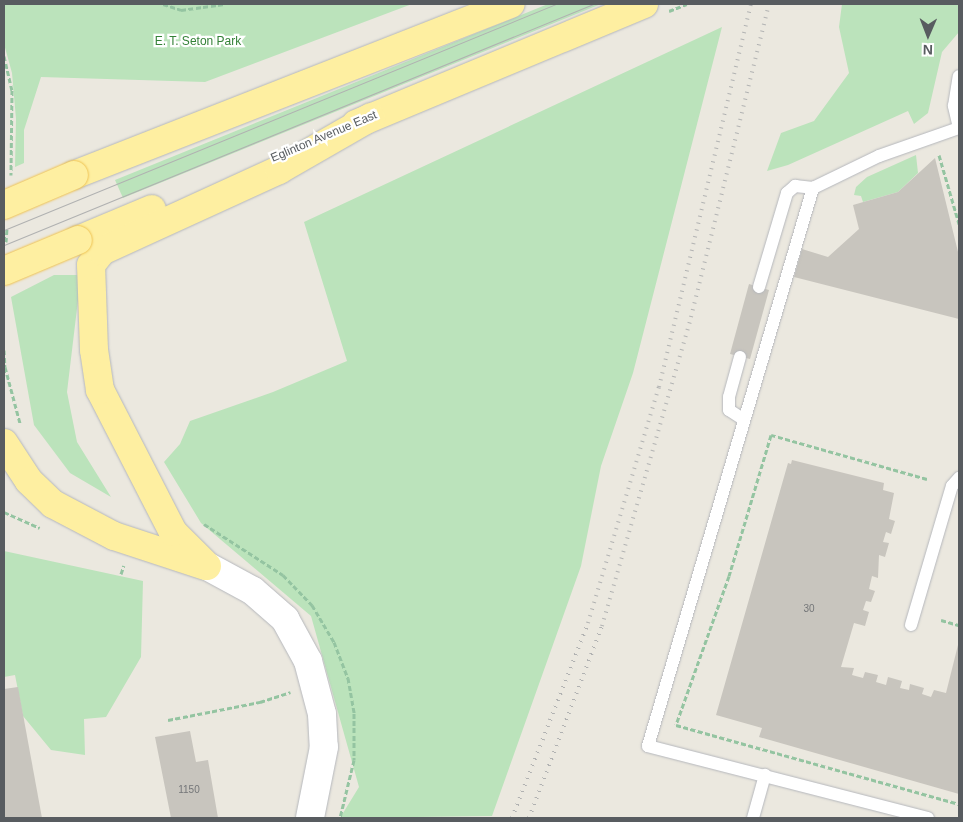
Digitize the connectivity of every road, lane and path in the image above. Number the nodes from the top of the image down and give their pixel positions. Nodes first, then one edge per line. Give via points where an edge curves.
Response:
1 (163, 4) edge
2 (225, 4) edge
3 (511, 4) edge
4 (687, 4) edge
5 (654, 9) edge
6 (4, 56) edge
7 (959, 76) edge
8 (372, 117) junction
9 (939, 155) dead end
10 (813, 188) junction
11 (7, 203) edge
12 (959, 224) edge
13 (5, 260) edge
14 (759, 287) dead end
15 (4, 350) edge
16 (740, 357) dead end
17 (743, 419) junction
18 (14, 437) edge
19 (959, 478) edge
20 (928, 479) dead end
21 (207, 566) junction
22 (941, 620) dead end
23 (911, 625) dead end
24 (959, 625) edge
25 (315, 684) junction
26 (168, 720) dead end
27 (765, 775) junction
28 (959, 804) edge
29 (310, 818) edge
30 (753, 818) edge
31 (928, 818) edge

1 - 2 path via 181,10
3 - 11 main road, bridge
4 - 5 path
5 - 8 main road, Eglinton Avenue East
6 - 11 path via 12,90
7 - 10 lane via 954,106 959,128 879,156
8 - 13 main road, Eglinton Avenue East, bridge via 78,240
8 - 21 main road via 279,170 102,251 91,265 94,350 100,390 174,532
9 - 12 path
10 - 14 lane via 794,186 787,193
10 - 17 lane
11 - 13 path
15 - 18 path
16 - 17 lane via 729,410
17 - 27 lane via 648,746
18 - 21 main road via 29,481 53,504 114,536
19 - 23 lane via 952,486
20 - 28 path via 771,435 729,576 676,725
21 - 25 street via 253,591 285,619 298,639
22 - 24 path
25 - 26 path via 260,702
25 - 29 street via 324,747
27 - 30 lane
27 - 31 lane

